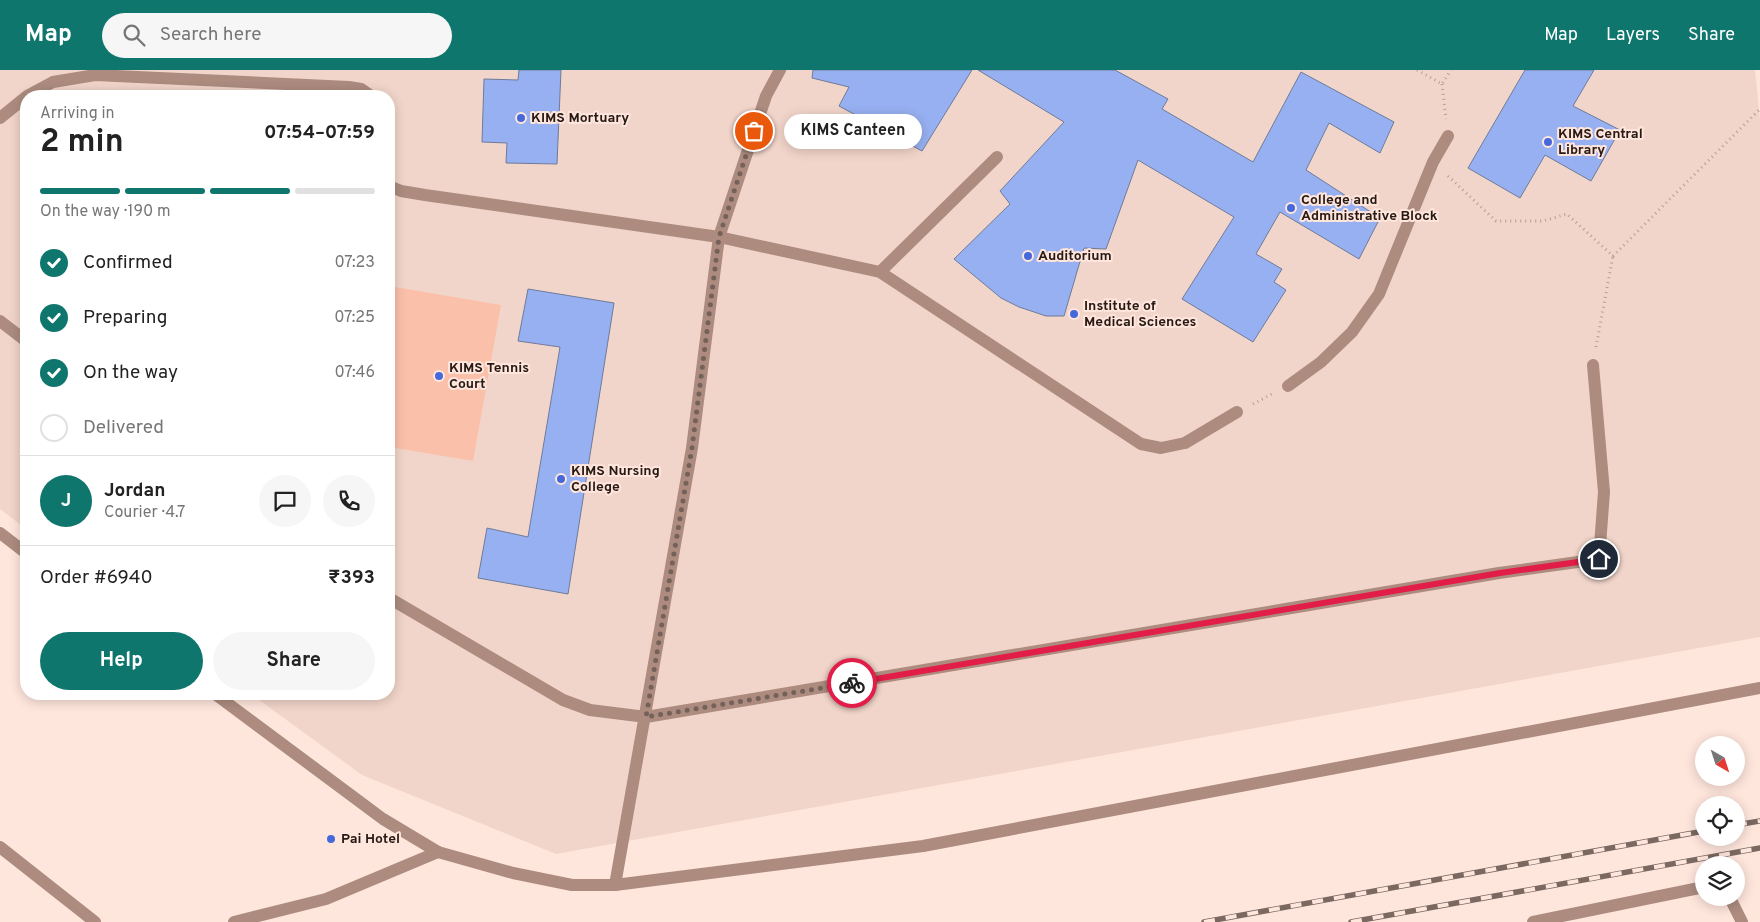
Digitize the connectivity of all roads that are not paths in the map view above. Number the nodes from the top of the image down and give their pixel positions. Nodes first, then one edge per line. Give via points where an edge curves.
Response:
1 (274, 70) edge
2 (780, 70) edge
3 (274, 83) junction
4 (38, 90) edge
5 (362, 90) edge
6 (20, 102) edge
7 (0, 118) edge
8 (1448, 136) road end
9 (998, 157) dead end
10 (395, 188) edge
11 (719, 237) junction
12 (880, 272) junction
13 (0, 321) edge
14 (20, 336) edge
15 (1593, 365) road end
16 (1288, 386) road end
17 (1237, 412) road end
18 (0, 533) edge
19 (20, 548) edge
20 (395, 602) edge
21 (1760, 688) edge
22 (223, 700) edge
23 (646, 717) junction
24 (0, 847) edge
25 (438, 852) junction
26 (615, 885) junction
27 (1695, 889) edge
28 (1734, 906) edge
29 (95, 922) edge
30 (234, 922) edge
31 (1533, 922) edge
32 (1742, 922) edge

1 - 3 street
2 - 11 street via 766,96
3 - 4 street via 95,75 53,82
3 - 5 street
6 - 7 street
8 - 16 street via 1433,162 1379,294 1352,332
9 - 12 street
10 - 11 street
11 - 12 street
11 - 23 street via 692,448
12 - 17 street via 1142,444 1161,448 1185,443
13 - 14 street
15 - 23 street via 1604,492 1599,559 1490,574
18 - 19 street
20 - 23 street via 563,700 590,710
21 - 26 street via 922,846
22 - 25 street via 383,819
23 - 26 street
24 - 29 street
25 - 26 street via 572,885
25 - 30 street via 326,899
27 - 31 street
28 - 32 street

